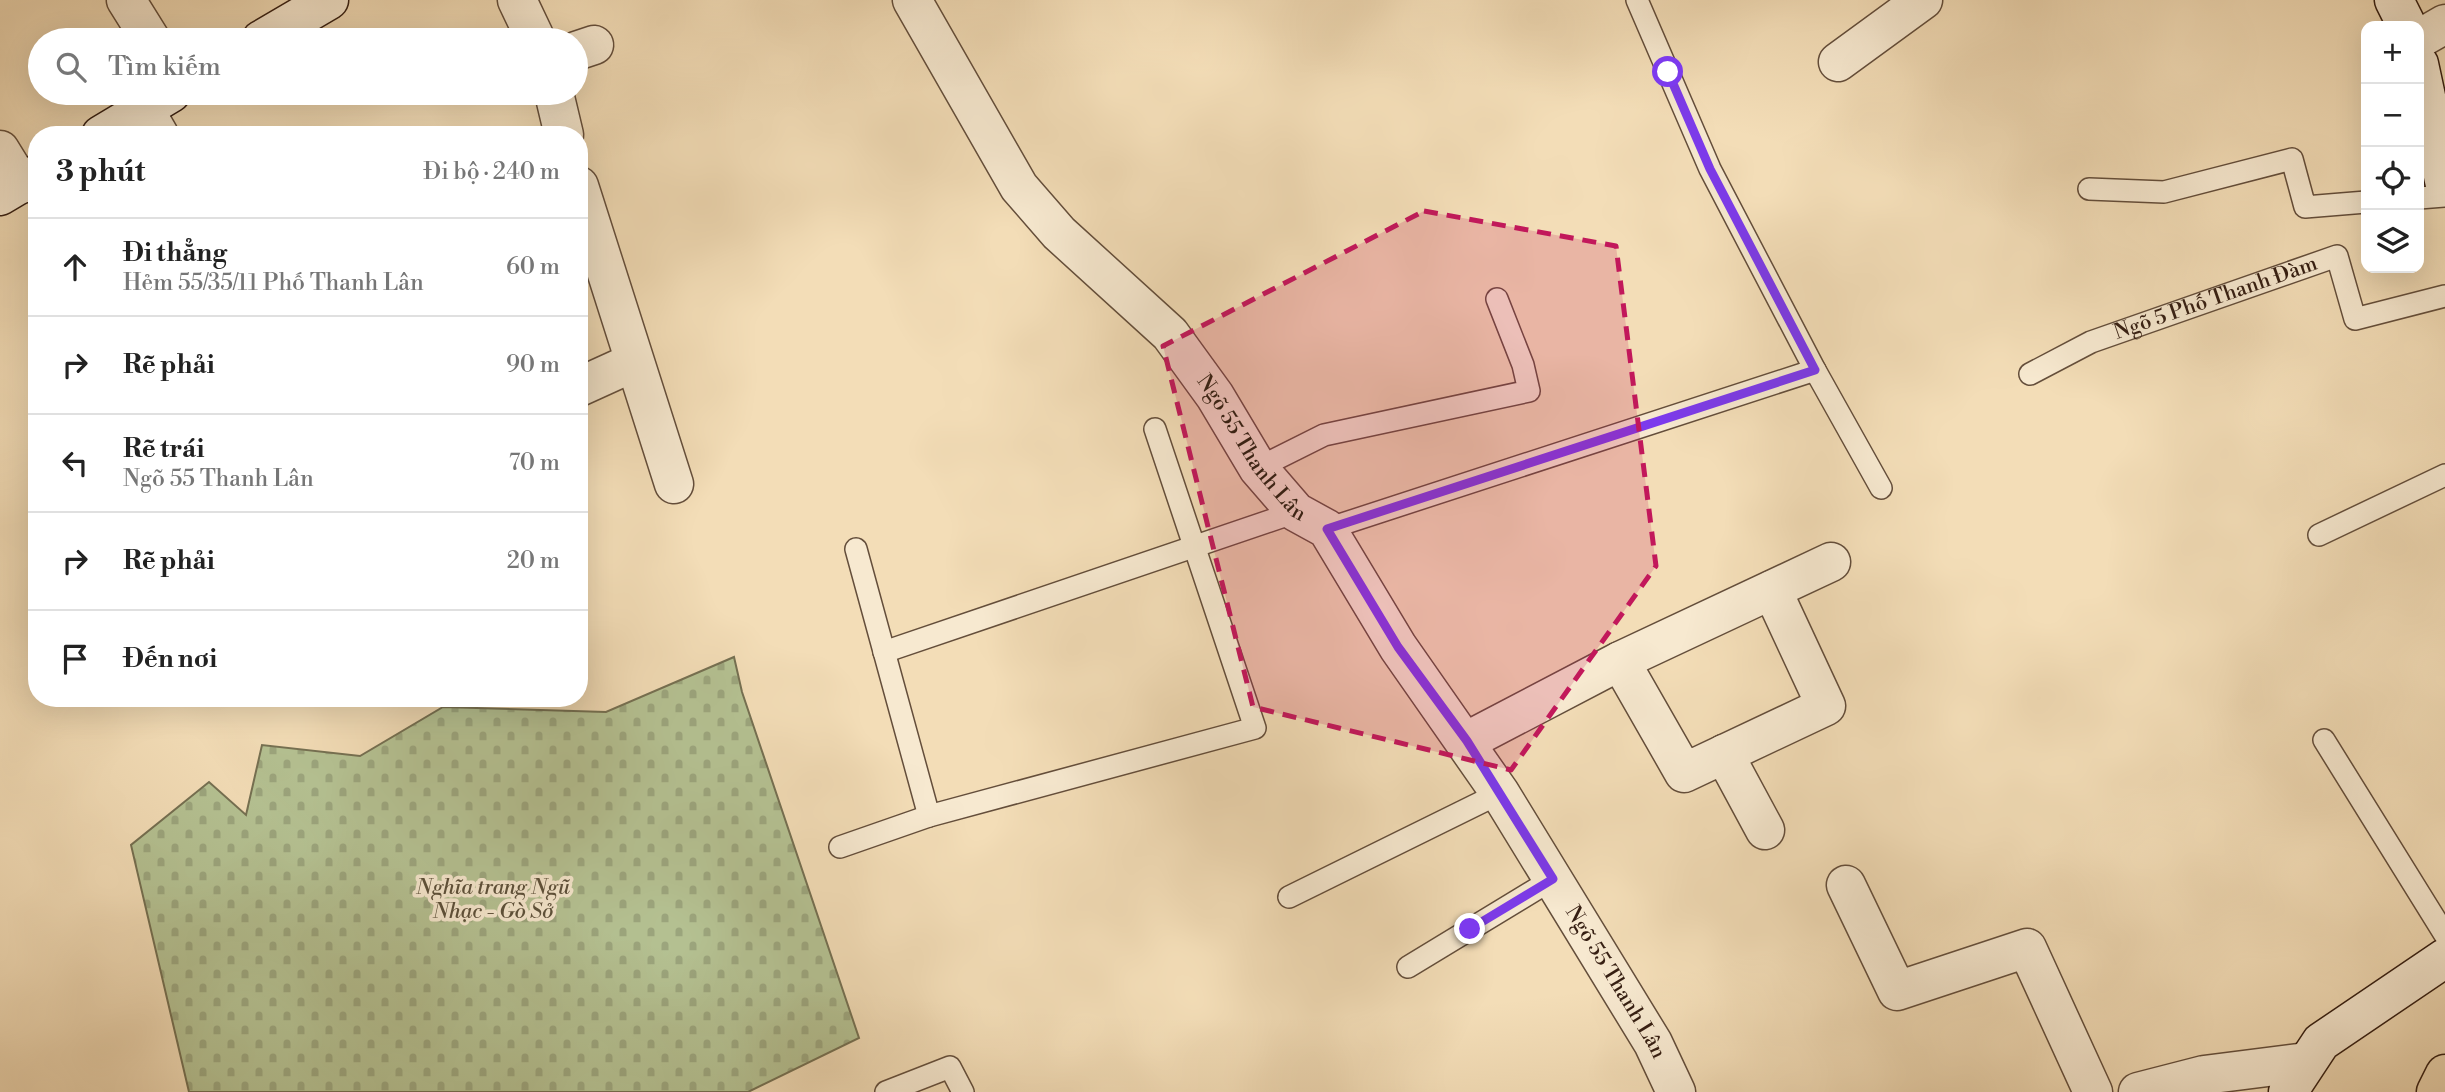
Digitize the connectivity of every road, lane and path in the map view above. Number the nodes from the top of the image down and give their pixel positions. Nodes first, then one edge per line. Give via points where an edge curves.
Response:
1 (125, 0) edge
2 (517, 0) edge
3 (912, 0) edge
4 (1637, 0) edge
5 (1923, 0) edge
6 (2395, 0) edge
7 (315, 3) edge
8 (2405, 21) edge
9 (2445, 24) edge
10 (143, 28) edge
11 (279, 28) edge
12 (530, 28) edge
13 (2424, 36) edge
14 (1838, 62) dead end
15 (2423, 84) edge
16 (557, 105) edge
17 (158, 112) edge
18 (123, 126) edge
19 (563, 126) edge
20 (0, 150) edge
21 (19, 185) edge
22 (2445, 185) edge
23 (2089, 190) dead end
24 (2445, 196) edge
25 (2424, 198) edge
26 (2361, 202) edge
27 (588, 215) edge
28 (2445, 296) edge
29 (1497, 299) dead end
30 (634, 362) junction
31 (1815, 370) junction
32 (2030, 374) dead end
33 (588, 383) edge
34 (1155, 429) dead end
35 (1258, 468) junction
36 (2445, 475) edge
37 (674, 484) dead end
38 (1881, 488) dead end
39 (1312, 521) junction
40 (2319, 535) dead end
41 (1196, 544) junction
42 (856, 549) dead end
43 (1831, 562) dead end
44 (1772, 590) junction
45 (884, 652) junction
46 (1620, 661) junction
47 (2324, 740) dead end
48 (1467, 741) junction
49 (1724, 754) junction
50 (1500, 793) junction
51 (929, 816) junction
52 (1765, 830) dead end
53 (840, 847) dead end
54 (1553, 879) junction
55 (1846, 885) dead end
56 (1289, 897) dead end
57 (2445, 935) edge
58 (2445, 958) edge
59 (1408, 967) dead end
60 (2445, 1074) edge
61 (2297, 1077) edge
62 (886, 1092) edge
63 (963, 1092) edge
64 (1676, 1092) edge
65 (2093, 1092) edge
66 (2138, 1092) edge
67 (2436, 1092) edge

1 - 10 street
2 - 12 street
3 - 35 street, Ngõ 55 Thanh Lân via 1020,187 1059,233 1170,334 1215,396
4 - 31 lane via 1710,169
5 - 14 street
6 - 8 street
7 - 11 street
9 - 13 street
15 - 22 street
16 - 19 street
17 - 18 street
20 - 21 street
23 - 26 lane via 2164,192 2292,159 2305,207
24 - 25 lane
27 - 30 street
28 - 32 lane, Ngõ 5 Phố Thanh Đàm via 2356,319 2337,256 2091,342
29 - 35 lane via 1529,391 1324,435
30 - 33 street
30 - 37 street
31 - 38 lane
31 - 39 lane
34 - 41 lane
35 - 39 street, Ngõ 55 Thanh Lân
36 - 40 lane
39 - 41 lane
39 - 48 street, Ngõ 55 Thanh Lân
41 - 45 lane
41 - 51 lane via 1255,727
42 - 45 lane
43 - 44 street
44 - 46 street
44 - 49 street via 1826,706
45 - 51 lane
46 - 48 street
46 - 49 street via 1684,773
47 - 57 lane
48 - 50 street, Ngõ 55 Thanh Lân
49 - 52 street
50 - 54 street, Ngõ 55 Thanh Lân
50 - 56 lane
51 - 53 lane
54 - 59 lane
54 - 64 street, Ngõ 55 Thanh Lân via 1653,1043
55 - 65 street via 1897,991 2027,948
58 - 61 street via 2321,1042
60 - 67 main road
61 - 66 street via 2204,1075
62 - 63 lane via 950,1067

